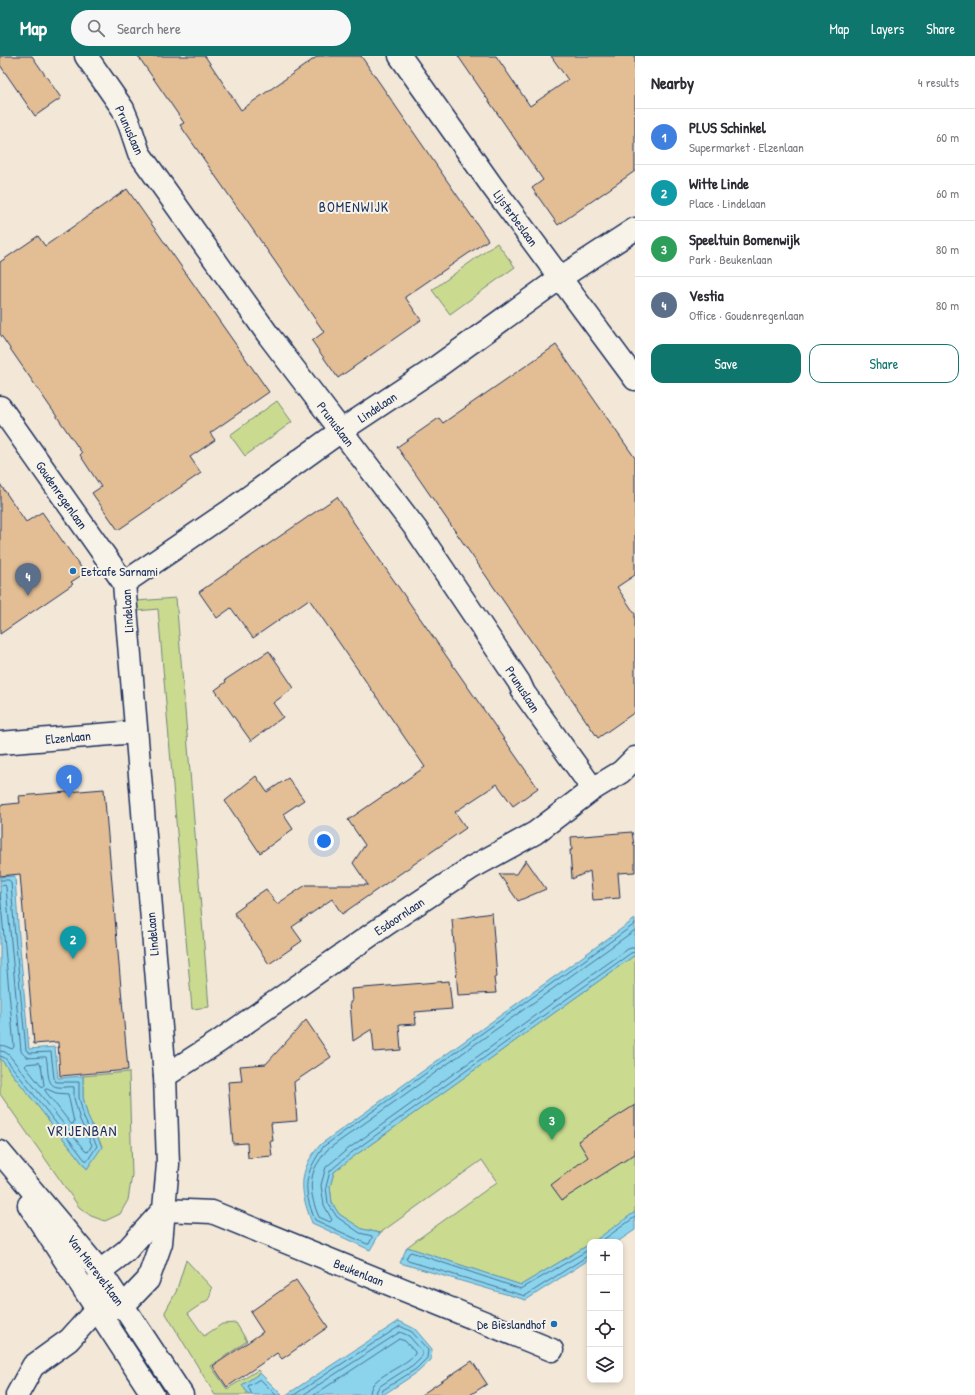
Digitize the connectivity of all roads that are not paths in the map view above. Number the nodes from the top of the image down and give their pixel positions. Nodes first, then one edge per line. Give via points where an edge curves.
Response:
1 (86, 56) edge
2 (400, 56) edge
3 (635, 229) edge
4 (560, 278) junction
5 (635, 378) edge
6 (0, 407) edge
7 (342, 430) junction
8 (124, 583) junction
9 (136, 732) junction
10 (0, 743) edge
11 (635, 758) edge
12 (593, 789) junction
13 (164, 1076) junction
14 (0, 1152) edge
15 (0, 1160) edge
16 (163, 1210) junction
17 (100, 1271) junction
18 (123, 1306) junction
19 (96, 1310) junction
20 (552, 1350) dead end
21 (17, 1395) edge
22 (153, 1395) edge
23 (182, 1395) edge

1 - 7 street, Prunuslaan via 123,109 139,153 269,336
2 - 4 street, Lijsterbeslaan
3 - 4 street, Lindelaan
4 - 5 street, Lijsterbeslaan
4 - 7 street, Lindelaan via 434,369
6 - 8 street, Goudenregenlaan
7 - 8 street, Lindelaan
7 - 12 street, Prunuslaan via 416,529 524,693
8 - 9 street, Lindelaan
9 - 10 street, Elzenlaan
9 - 13 street, Lindelaan
11 - 12 street, Esdoornlaan via 621,772
12 - 13 street, Esdoornlaan via 535,833 471,868 218,1042
13 - 16 street, Lindelaan via 168,1164
14 - 17 street, Van Miereveltlaan
15 - 19 street, Van Miereveltlaan
16 - 17 street via 126,1251
16 - 18 street, Lindelaan via 161,1243 148,1280
16 - 20 street, Beukenlaan via 212,1212
17 - 18 street, Van Miereveltlaan
17 - 19 street
18 - 19 street
18 - 23 street, Van Miereveltlaan
19 - 21 street via 69,1340 33,1366
19 - 22 street, Van Miereveltlaan

